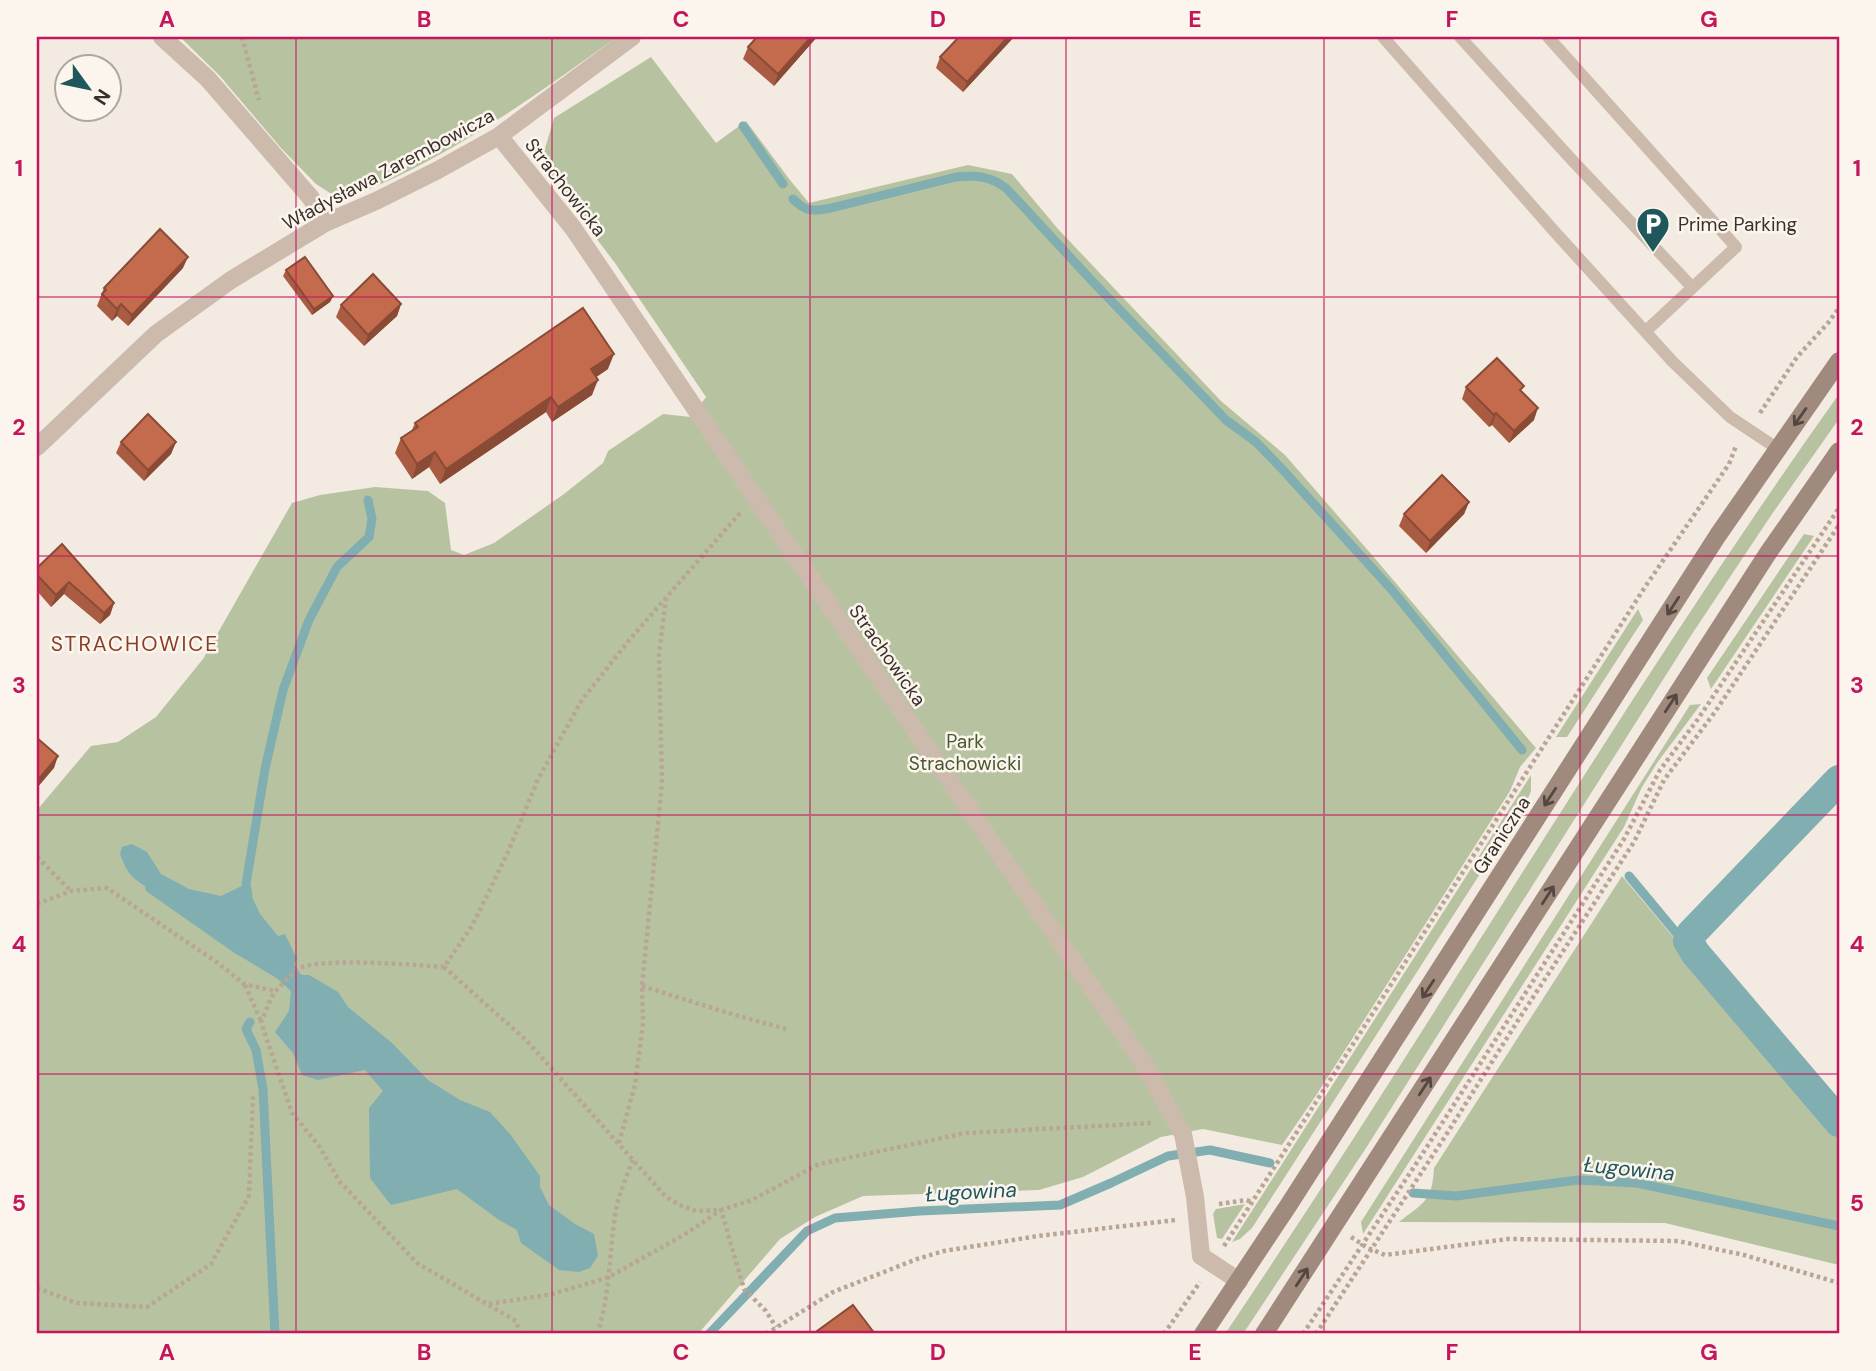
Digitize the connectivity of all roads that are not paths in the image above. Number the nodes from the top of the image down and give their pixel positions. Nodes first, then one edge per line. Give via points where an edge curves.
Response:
1 (162, 37) edge
2 (632, 37) edge
3 (1383, 37) edge
4 (1460, 37) edge
5 (1548, 37) edge
6 (499, 136) junction
7 (325, 223) junction
8 (1692, 288) junction
9 (1646, 331) junction
10 (1839, 361) edge
11 (37, 447) edge
12 (1778, 450) junction
13 (1839, 451) edge
14 (1240, 1281) junction
15 (1203, 1334) edge
16 (1264, 1334) edge

1 - 7 street via 208,79 311,198
2 - 6 street, Władysława Zarembowicza
3 - 9 lane
4 - 8 lane
5 - 8 lane via 1736,247
6 - 7 street, Władysława Zarembowicza
6 - 14 street, Strachowicka via 573,228 1144,1063 1179,1126 1204,1211 1201,1256
7 - 11 street, Władysława Zarembowicza via 231,280 156,334
8 - 9 lane
9 - 12 lane via 1730,417
10 -> 12 main road, Graniczna
12 -> 14 main road, Graniczna via 1710,547
16 -> 13 main road via 1768,553
14 - 15 main road, Graniczna

